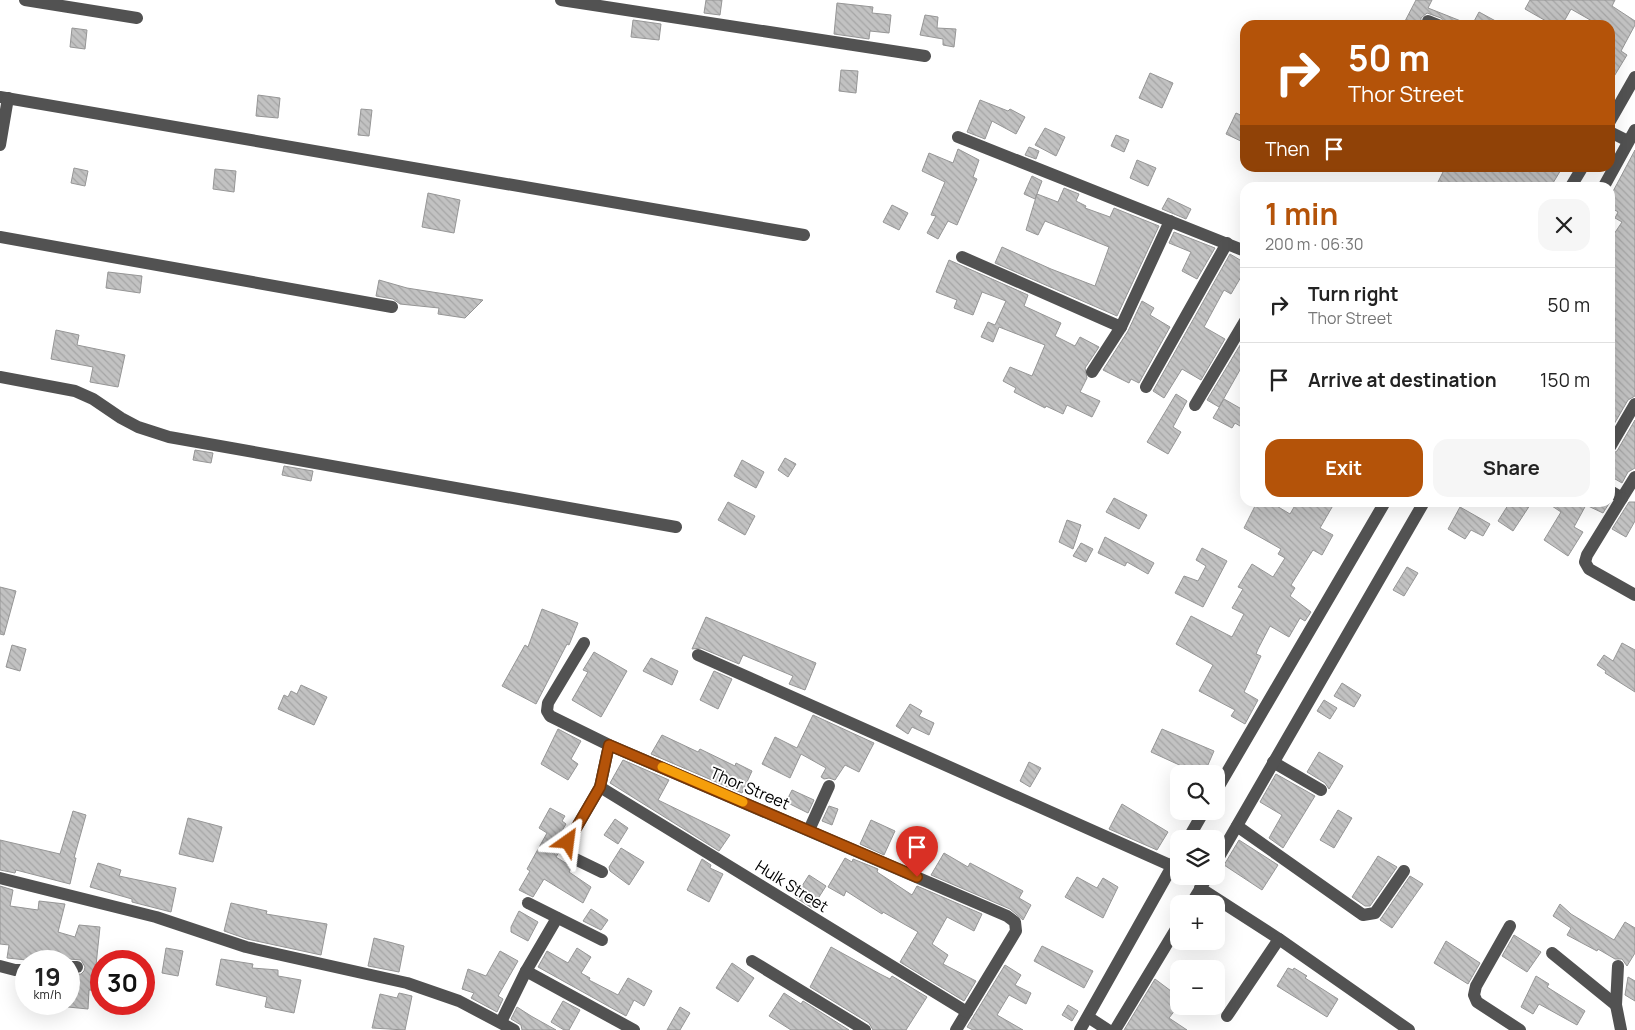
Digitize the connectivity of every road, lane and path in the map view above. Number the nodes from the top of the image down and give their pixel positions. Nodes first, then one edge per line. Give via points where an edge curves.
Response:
1 (25, 0) edge
2 (561, 0) edge
3 (137, 18) dead end
4 (925, 56) dead end
5 (1635, 77) edge
6 (4, 97) edge
7 (1615, 112) edge
8 (1615, 133) edge
9 (958, 137) dead end
10 (1629, 137) edge
11 (0, 145) edge
12 (1615, 163) edge
13 (1170, 221) junction
14 (804, 235) dead end
15 (0, 237) edge
16 (1227, 243) junction
17 (1240, 249) edge
18 (962, 257) dead end
19 (392, 307) dead end
20 (1121, 327) junction
21 (1240, 329) edge
22 (1092, 372) dead end
23 (0, 377) edge
24 (1146, 387) dead end
25 (1635, 404) edge
26 (1195, 405) dead end
27 (1615, 438) edge
28 (1630, 488) edge
29 (1615, 490) edge
30 (1382, 507) edge
31 (1421, 507) edge
32 (676, 526) dead end
33 (1635, 595) edge
34 (584, 643) dead end
35 (698, 655) dead end
36 (609, 745) junction
37 (1273, 762) junction
38 (1225, 776) edge
39 (829, 786) dead end
40 (600, 787) junction
41 (1321, 790) dead end
42 (1238, 826) junction
43 (809, 830) junction
44 (1225, 847) edge
45 (1170, 865) edge
46 (1170, 870) edge
47 (1404, 871) dead end
48 (602, 872) dead end
49 (0, 878) edge
50 (1202, 885) edge
51 (1200, 888) junction
52 (1196, 895) edge
53 (528, 903) dead end
54 (557, 918) junction
55 (1510, 926) dead end
56 (1170, 939) edge
57 (602, 940) dead end
58 (1279, 940) junction
59 (1552, 953) dead end
60 (752, 961) dead end
61 (0, 966) edge
62 (1618, 966) dead end
63 (15, 970) edge
64 (526, 971) junction
65 (1616, 1005) junction
66 (967, 1012) junction
67 (1227, 1016) dead end
68 (1090, 1019) junction
69 (501, 1022) junction
70 (958, 1029) edge
71 (514, 1030) edge
72 (634, 1030) edge
73 (865, 1030) edge
74 (1080, 1030) edge
75 (1108, 1030) edge
76 (1115, 1030) edge
77 (1409, 1030) edge
78 (1520, 1030) edge
79 (1621, 1030) edge

1 - 3 street
2 - 4 street
5 - 7 street
6 - 11 street
6 - 14 street
8 - 10 street
9 - 13 street
10 - 12 street
13 - 16 street
13 - 20 street
15 - 19 street
16 - 17 street
16 - 24 street
18 - 20 street
20 - 22 street
21 - 26 street
23 - 32 street via 76,391 130,423 169,437
25 - 27 street
28 - 29 street
28 - 33 street via 1585,562 1589,569
30 - 38 street
31 - 37 street
34 - 36 street, Thor Street via 546,711 550,716
35 - 45 street
36 - 40 street
36 - 43 street, Thor Street
37 - 41 street
37 - 42 street
39 - 43 street
40 - 48 street via 568,842 567,850 571,857
40 - 66 street, Hulk Street
42 - 44 street
42 - 47 street via 1363,915 1374,913
43 - 66 street, Thor Street via 1015,922 1016,931
46 - 68 street
49 - 69 street via 156,917 246,947 407,983 459,1001
50 - 51 street
51 - 52 street
51 - 58 street
53 - 54 street
54 - 57 street
54 - 64 street
55 - 78 street via 1474,995 1477,1002
56 - 76 street
58 - 67 street
58 - 77 street
59 - 65 street
60 - 73 street
61 - 63 street
62 - 65 street
64 - 69 street
64 - 72 street
65 - 79 street
66 - 70 street
68 - 74 street
68 - 75 street
69 - 71 street

